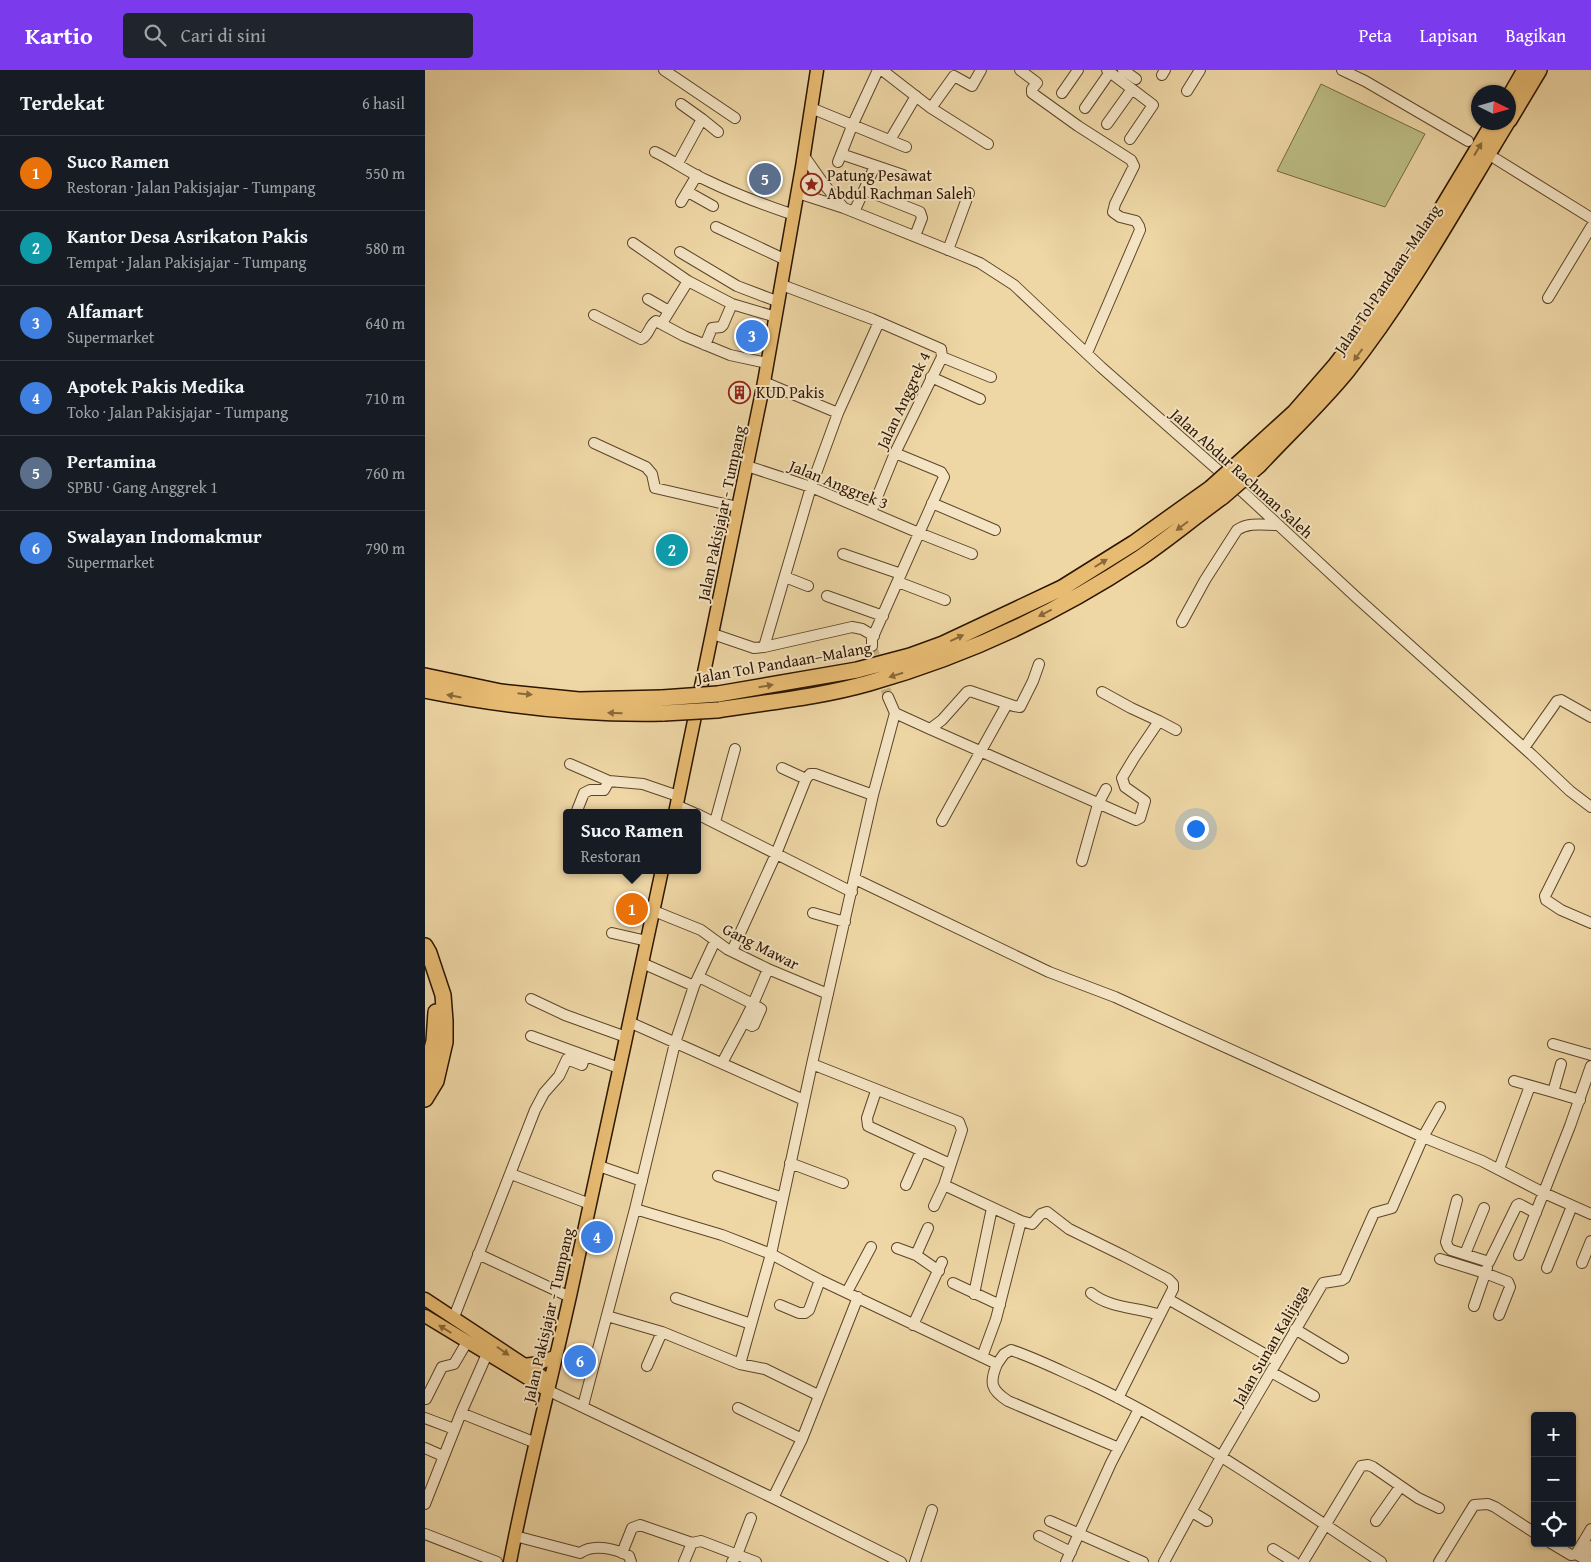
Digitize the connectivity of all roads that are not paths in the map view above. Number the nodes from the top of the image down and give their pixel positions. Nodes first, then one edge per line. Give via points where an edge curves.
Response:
1 (664, 70) edge
2 (817, 70) edge
3 (880, 70) edge
4 (981, 70) edge
5 (1020, 70) edge
6 (1078, 70) edge
7 (1123, 70) edge
8 (1201, 70) edge
9 (1342, 70) edge
10 (1525, 70) edge
11 (1539, 70) edge
12 (1108, 71) edge
13 (1134, 84) junction
14 (1516, 86) edge
15 (1187, 91) dead end
16 (1062, 93) dead end
17 (916, 96) junction
18 (681, 104) dead end
19 (811, 108) junction
20 (931, 108) junction
21 (1085, 108) dead end
22 (1516, 108) edge
23 (735, 118) dead end
24 (702, 119) junction
25 (1107, 124) dead end
26 (852, 126) junction
27 (1489, 130) edge
28 (1503, 130) edge
29 (718, 132) dead end
30 (1130, 138) dead end
31 (890, 140) junction
32 (1468, 141) dead end
33 (988, 144) dead end
34 (906, 147) dead end
35 (655, 152) dead end
36 (804, 156) junction
37 (1496, 159) dead end
38 (678, 163) junction
39 (875, 166) junction
40 (903, 174) dead end
41 (697, 176) junction
42 (865, 190) junction
43 (688, 192) junction
44 (797, 193) junction
45 (969, 193) dead end
46 (681, 202) dead end
47 (713, 206) dead end
48 (844, 208) junction
49 (854, 212) junction
50 (794, 215) junction
51 (1591, 218) edge
52 (716, 227) dead end
53 (1591, 227) edge
54 (915, 236) junction
55 (635, 245) dead end
56 (948, 250) junction
57 (680, 252) dead end
58 (786, 260) junction
59 (688, 281) junction
60 (782, 285) junction
61 (1548, 298) dead end
62 (648, 299) dead end
63 (779, 302) junction
64 (733, 304) junction
65 (669, 311) junction
66 (596, 316) dead end
67 (776, 317) junction
68 (879, 322) junction
69 (662, 323) junction
70 (705, 345) junction
71 (1087, 353) junction
72 (942, 357) junction
73 (767, 363) junction
74 (991, 376) dead end
75 (931, 377) junction
76 (764, 382) junction
77 (980, 398) dead end
78 (838, 413) junction
79 (594, 443) dead end
80 (895, 453) junction
81 (1255, 459) junction
82 (747, 466) junction
83 (811, 488) junction
84 (1216, 492) junction
85 (932, 504) junction
86 (738, 507) junction
87 (871, 512) junction
88 (1277, 525) junction
89 (995, 530) dead end
90 (919, 533) junction
91 (843, 554) dead end
92 (972, 554) dead end
93 (785, 577) junction
94 (899, 578) junction
95 (808, 586) dead end
96 (827, 596) dead end
97 (945, 600) dead end
98 (883, 616) junction
99 (1182, 622) dead end
100 (713, 634) junction
101 (764, 647) junction
102 (1039, 664) dead end
103 (425, 676) edge
104 (425, 690) edge
105 (1102, 692) dead end
106 (888, 697) tunnel mouth
107 (1007, 704) junction
108 (663, 706) junction
109 (895, 713) junction
110 (1591, 717) edge
111 (1159, 721) junction
112 (931, 729) junction
113 (1176, 730) dead end
114 (1524, 748) junction
115 (735, 749) dead end
116 (981, 751) junction
117 (570, 764) dead end
118 (782, 768) dead end
119 (806, 779) junction
120 (609, 782) junction
121 (1106, 789) dead end
122 (873, 795) junction
123 (677, 804) edge
124 (1098, 804) junction
125 (1591, 808) edge
126 (577, 809) edge
127 (701, 815) edge
128 (715, 822) junction
129 (942, 822) dead end
130 (1569, 848) dead end
131 (776, 854) junction
132 (1082, 861) dead end
133 (661, 874) edge
134 (855, 879) junction
135 (852, 892) junction
136 (653, 911) junction
137 (1591, 911) edge
138 (813, 913) dead end
139 (845, 922) junction
140 (1589, 922) edge
141 (612, 933) dead end
142 (647, 941) junction
143 (715, 941) junction
144 (425, 946) edge
145 (732, 951) junction
146 (642, 963) junction
147 (425, 968) edge
148 (768, 969) junction
149 (696, 981) junction
150 (828, 994) junction
151 (531, 999) dead end
152 (753, 1004) junction
153 (629, 1022) junction
154 (531, 1036) dead end
155 (626, 1037) junction
156 (675, 1043) junction
157 (1553, 1044) dead end
158 (1591, 1055) edge
159 (585, 1056) junction
160 (722, 1064) junction
161 (812, 1064) junction
162 (1561, 1064) dead end
163 (1591, 1066) edge
164 (619, 1068) junction
165 (425, 1077) edge
166 (1514, 1081) dead end
167 (1530, 1086) junction
168 (877, 1091) junction
169 (1553, 1092) junction
170 (425, 1099) edge
171 (804, 1100) junction
172 (1580, 1100) junction
173 (1441, 1107) dead end
174 (1423, 1137) junction
175 (921, 1151) junction
176 (790, 1164) junction
177 (950, 1164) junction
178 (599, 1166) junction
179 (1499, 1169) junction
180 (511, 1174) junction
181 (718, 1176) dead end
182 (642, 1181) junction
183 (843, 1183) dead end
184 (906, 1185) dead end
185 (944, 1185) junction
186 (1544, 1193) junction
187 (783, 1198) junction
188 (1457, 1200) dead end
189 (590, 1204) junction
190 (934, 1206) dead end
191 (1572, 1206) junction
192 (992, 1208) junction
193 (1484, 1208) dead end
194 (635, 1209) junction
195 (1537, 1213) junction
196 (1591, 1213) edge
197 (1021, 1221) junction
198 (927, 1228) dead end
199 (1591, 1241) edge
200 (871, 1247) dead end
201 (897, 1248) dead end
202 (478, 1254) junction
203 (771, 1254) junction
204 (1465, 1254) junction
205 (916, 1255) junction
206 (1519, 1255) dead end
207 (1440, 1259) dead end
208 (1489, 1262) junction
209 (1582, 1263) dead end
210 (1547, 1268) dead end
211 (1485, 1273) junction
212 (820, 1280) junction
213 (953, 1284) dead end
214 (847, 1292) junction
215 (1091, 1293) dead end
216 (974, 1294) junction
217 (569, 1297) junction
218 (858, 1297) junction
219 (676, 1298) dead end
220 (425, 1299) edge
221 (1168, 1299) junction
222 (780, 1305) dead end
223 (1000, 1305) junction
224 (1474, 1306) dead end
225 (1160, 1315) junction
226 (425, 1316) edge
227 (607, 1316) junction
228 (1499, 1316) dead end
229 (454, 1317) junction
230 (751, 1324) junction
231 (913, 1325) junction
232 (1295, 1330) junction
233 (662, 1332) junction
234 (467, 1342) junction
235 (487, 1354) junction
236 (555, 1356) junction
237 (982, 1358) junction
238 (1343, 1358) dead end
239 (1277, 1361) junction
240 (740, 1364) junction
241 (997, 1364) junction
242 (523, 1365) junction
243 (647, 1366) dead end
244 (1271, 1372) junction
245 (548, 1386) junction
246 (819, 1395) junction
247 (1314, 1396) dead end
248 (1119, 1398) junction
249 (426, 1399) edge
250 (583, 1406) junction
251 (738, 1408) dead end
252 (1139, 1409) junction
253 (461, 1412) junction
254 (425, 1418) edge
255 (454, 1429) junction
256 (802, 1439) junction
257 (536, 1443) junction
258 (425, 1448) edge
259 (1119, 1448) junction
260 (443, 1456) junction
261 (1221, 1457) junction
262 (1400, 1487) junction
263 (773, 1498) junction
264 (425, 1504) edge
265 (1439, 1508) dead end
266 (932, 1510) dead end
267 (1191, 1512) junction
268 (751, 1518) dead end
269 (1050, 1520) dead end
270 (1207, 1521) dead end
271 (1376, 1521) dead end
272 (1325, 1524) junction
273 (1591, 1529) edge
274 (1531, 1530) edge
275 (425, 1534) edge
276 (1079, 1534) junction
277 (515, 1536) junction
278 (1039, 1536) dead end
279 (692, 1543) junction
280 (1591, 1546) edge
281 (1558, 1547) edge
282 (1273, 1549) dead end
283 (1071, 1552) junction
284 (622, 1553) junction
285 (579, 1557) edge
286 (735, 1558) edge
287 (1583, 1558) edge
288 (497, 1562) edge
289 (510, 1562) edge
290 (631, 1562) edge
291 (684, 1562) edge
292 (756, 1562) edge
293 (901, 1562) edge
294 (915, 1562) edge
295 (1066, 1562) edge
296 (1143, 1562) edge
297 (1164, 1562) edge
298 (1294, 1562) edge
299 (1303, 1562) edge
300 (1381, 1562) edge
301 (1439, 1562) edge

1 - 23 street
2 - 19 main road, Jalan Pakisjajar - Tumpang
3 - 17 street
3 - 26 street
4 - 20 street via 972,86 953,76
5 - 71 street via 1037,83 1032,93 1131,160 1134,166 1113,212 1136,221 1140,230
6 - 16 street
7 - 13 street
8 - 15 street
9 - 32 street
10 - 14 highway
11 - 22 highway, Jalan Tol Pandaan–Malang
12 - 13 street
12 - 21 street
13 - 25 street
13 - 30 street via 1153,105
17 - 20 street
17 - 31 street
18 - 24 street
19 - 26 street
19 - 36 main road, Jalan Pakisjajar - Tumpang
20 - 33 street
24 - 29 street
24 - 38 street
26 - 31 street
26 - 39 street via 840,158
81 -> 27 highway, Jalan Tol Pandaan–Malang via 1335,366 1377,311
28 -> 81 highway, Jalan Tol Pandaan–Malang via 1437,238 1346,372
31 - 34 street
35 - 38 street
36 - 44 main road, Jalan Pakisjajar - Tumpang
36 - 48 street, Jalan Abdur Rachman Saleh
37 - 51 street
38 - 41 street
39 - 40 street
39 - 42 street
41 - 43 street
41 - 50 street via 735,194
42 - 49 street
42 - 54 street via 922,213
43 - 46 street
43 - 47 street
44 - 48 street, Jalan Abdur Rachman Saleh
44 - 50 main road, Jalan Pakisjajar - Tumpang
45 - 56 street
48 - 49 street, Jalan Abdur Rachman Saleh
49 - 54 street, Jalan Abdur Rachman Saleh
50 - 58 main road, Jalan Pakisjajar - Tumpang
52 - 58 street
53 - 61 street
54 - 56 street, Jalan Abdur Rachman Saleh
55 - 59 street
56 - 71 street, Jalan Abdur Rachman Saleh via 980,263 1014,285
57 - 63 street via 737,286
58 - 60 main road, Jalan Pakisjajar - Tumpang
59 - 64 street
59 - 65 street
60 - 63 main road, Jalan Pakisjajar - Tumpang
60 - 68 street, Jalan Anggrek 4
62 - 65 street
63 - 67 main road, Jalan Pakisjajar - Tumpang
64 - 67 street
64 - 70 street via 723,325 712,328
65 - 69 street
66 - 69 street via 641,339 655,321
67 - 73 main road, Jalan Pakisjajar - Tumpang
68 - 72 street, Jalan Anggrek 4 via 939,347
68 - 78 street
69 - 70 street
70 - 73 street via 730,355
71 - 88 street, Jalan Abdur Rachman Saleh
72 - 74 street
72 - 75 street, Jalan Anggrek 4
73 - 76 main road, Jalan Pakisjajar - Tumpang
75 - 77 street
75 - 80 street, Jalan Anggrek 4
76 - 78 street
76 - 82 main road, Jalan Pakisjajar - Tumpang
78 - 83 street
79 - 86 street via 646,467 652,474 655,488
80 - 85 street via 941,472 943,475
80 - 87 street, Jalan Anggrek 4
81 - 84 highway, Jalan Tol Pandaan–Malang, bridge
82 - 83 street, Jalan Anggrek 3
82 - 86 main road, Jalan Pakisjajar - Tumpang
83 - 87 street, Jalan Anggrek 3
83 - 93 street
108 -> 84 highway, Jalan Tol Pandaan–Malang, bridge via 857,670 943,644 1062,588
84 -> 108 highway, Jalan Tol Pandaan–Malang, bridge via 1140,558 1067,602 998,637 934,662 869,684 815,695 717,710
85 - 89 street
85 - 90 street
86 - 100 main road, Jalan Pakisjajar - Tumpang
87 - 90 street, Jalan Anggrek 3
88 - 99 street via 1251,524 1237,530
88 - 114 street, Jalan Abdur Rachman Saleh
90 - 92 street, Jalan Anggrek 3
90 - 94 street
91 - 94 street
93 - 95 street
93 - 101 street
94 - 97 street
94 - 98 street
96 - 98 street
98 - 101 street via 873,641 862,629 851,627
100 - 101 street via 754,648
100 - 123 main road, Jalan Pakisjajar - Tumpang
102 - 107 street via 1020,707
103 -> 108 highway, Jalan Tol Pandaan–Malang via 501,692
108 -> 104 highway, Jalan Tol Pandaan–Malang via 565,711 527,708
105 - 111 street
106 - 109 street
107 - 112 street via 970,691
107 - 116 street
109 - 112 street
109 - 122 street
110 - 114 street via 1561,700 1557,701
111 - 113 street
111 - 124 street via 1122,778 1125,787 1145,801 1140,818 1133,820
112 - 116 street
114 - 125 street, Jalan Abdur Rachman Saleh
115 - 128 street
116 - 124 street
116 - 129 street
117 - 120 street
118 - 119 street
119 - 122 street via 815,774
119 - 131 street
120 - 123 street via 635,783
120 - 126 street via 604,790 584,793
121 - 124 street
122 - 134 street
124 - 132 street
127 - 128 street
128 - 131 street
130 - 140 street via 1545,896 1546,900
131 - 135 street
131 - 145 street
133 - 136 main road, Jalan Pakisjajar - Tumpang
134 - 135 street
134 - 174 street via 1049,972 1115,997
135 - 139 street
136 - 142 main road, Jalan Pakisjajar - Tumpang
136 - 143 street, Gang Mawar via 701,930
137 - 140 street
138 - 139 street
139 - 150 street
141 - 142 street
142 - 146 main road, Jalan Pakisjajar - Tumpang
143 - 145 street, Gang Mawar
143 - 149 street
144 - 170 highway via 443,995 445,1021 445,1042 436,1081
145 - 148 street, Gang Mawar
146 - 149 street
146 - 153 main road, Jalan Pakisjajar - Tumpang
147 - 165 highway via 435,998 437,1019
148 - 150 street, Gang Mawar
148 - 152 street
149 - 152 street
149 - 156 street
150 - 161 street
151 - 155 street
152 - 160 street via 761,1009 754,1025 744,1022
153 - 155 main road, Jalan Pakisjajar - Tumpang
153 - 156 street
154 - 159 street
155 - 164 main road, Jalan Pakisjajar - Tumpang
156 - 160 street
156 - 182 street
157 - 158 street
159 - 164 street
159 - 180 street via 581,1065 567,1059 559,1076 544,1093
160 - 171 street
161 - 168 street
161 - 171 street
162 - 169 street
163 - 172 street
164 - 178 main road, Jalan Pakisjajar - Tumpang
166 - 167 street
167 - 169 street
167 - 179 street
168 - 175 street via 867,1118 868,1126
168 - 177 street via 959,1122 962,1130
169 - 172 street
171 - 176 street
172 - 186 street
173 - 174 street
174 - 179 street
174 - 232 street, Jalan Sunan Kalijaga via 1392,1208 1374,1213 1345,1278 1323,1283
175 - 177 street
175 - 184 street
176 - 183 street
176 - 187 street
177 - 185 street
178 - 182 street
178 - 189 main road, Jalan Pakisjajar - Tumpang
179 - 186 street
180 - 189 street
180 - 202 street
181 - 187 street
182 - 194 street
185 - 190 street
185 - 192 street
186 - 191 street
186 - 195 street
187 - 203 street
188 - 204 street via 1446,1242 1451,1250
189 - 217 main road, Jalan Pakisjajar - Tumpang
191 - 196 street
191 - 210 street
192 - 197 street
192 - 216 street
193 - 204 street
194 - 203 street via 722,1235
194 - 227 street
195 - 206 street
195 - 208 street via 1517,1205
197 - 221 street via 1032,1224 1047,1212 1069,1230 1167,1279 1174,1286
197 - 223 street
198 - 205 street
199 - 209 street
200 - 214 street
201 - 205 street
202 - 217 street
202 - 229 street
203 - 212 street
203 - 230 street
204 - 208 street
205 - 231 street via 941,1266
207 - 211 street
208 - 211 street
211 - 224 street
211 - 228 street via 1510,1287
212 - 214 street
212 - 222 street via 805,1313
213 - 216 street
214 - 218 street
215 - 225 street via 1104,1302
216 - 223 street
217 - 236 main road, Jalan Pakisjajar - Tumpang
218 - 231 street
218 - 246 street
219 - 230 street
220 - 229 main road
221 - 225 street
221 - 239 street
223 - 237 street
225 - 248 street
234 -> 226 main road
227 - 233 street
227 - 250 street
229 -> 242 main road
230 - 240 street
231 - 237 street
232 - 238 street
232 - 239 street, Jalan Sunan Kalijaga
233 - 240 street
233 - 243 street
234 - 235 main road
234 - 249 street via 454,1364 442,1367
235 - 245 main road
235 - 253 street
236 - 242 main road via 540,1363
236 - 245 main road, Jalan Pakisjajar - Tumpang
237 - 241 street
239 - 244 street, Jalan Sunan Kalijaga
240 - 246 street via 765,1369
241 - 248 street via 1011,1350
241 - 259 street via 993,1383 997,1393 1008,1401
242 - 245 main road
244 - 247 street
244 - 261 street, Jalan Sunan Kalijaga
245 - 250 street
245 - 257 main road, Jalan Pakisjajar - Tumpang
246 - 256 street
248 - 252 street
250 - 263 street
251 - 256 street
252 - 259 street
252 - 261 street
253 - 255 street
253 - 257 street
254 - 255 street
255 - 260 street
256 - 263 street
257 - 277 main road, Jalan Pakisjajar - Tumpang
258 - 260 street
259 - 276 street
260 - 264 street
261 - 267 street, Jalan Sunan Kalijaga
261 - 272 street
262 - 265 street
262 - 271 street
262 - 272 street via 1373,1467 1361,1466
263 - 293 street
266 - 294 street
267 - 270 street
267 - 297 street, Jalan Sunan Kalijaga
268 - 286 street
269 - 276 street
272 - 299 street
272 - 300 street
273 - 287 street
274 - 301 street via 1495,1507 1474,1505
275 - 288 street
276 - 283 street
276 - 296 street
277 - 285 street
277 - 289 main road, Jalan Pakisjajar - Tumpang
278 - 283 street
279 - 284 street via 637,1526 629,1532
279 - 286 street via 701,1541
279 - 291 street
280 - 287 street
281 - 287 street
282 - 298 street
283 - 295 street
284 - 285 street via 595,1548 585,1550
284 - 290 street via 629,1556
286 - 292 street

